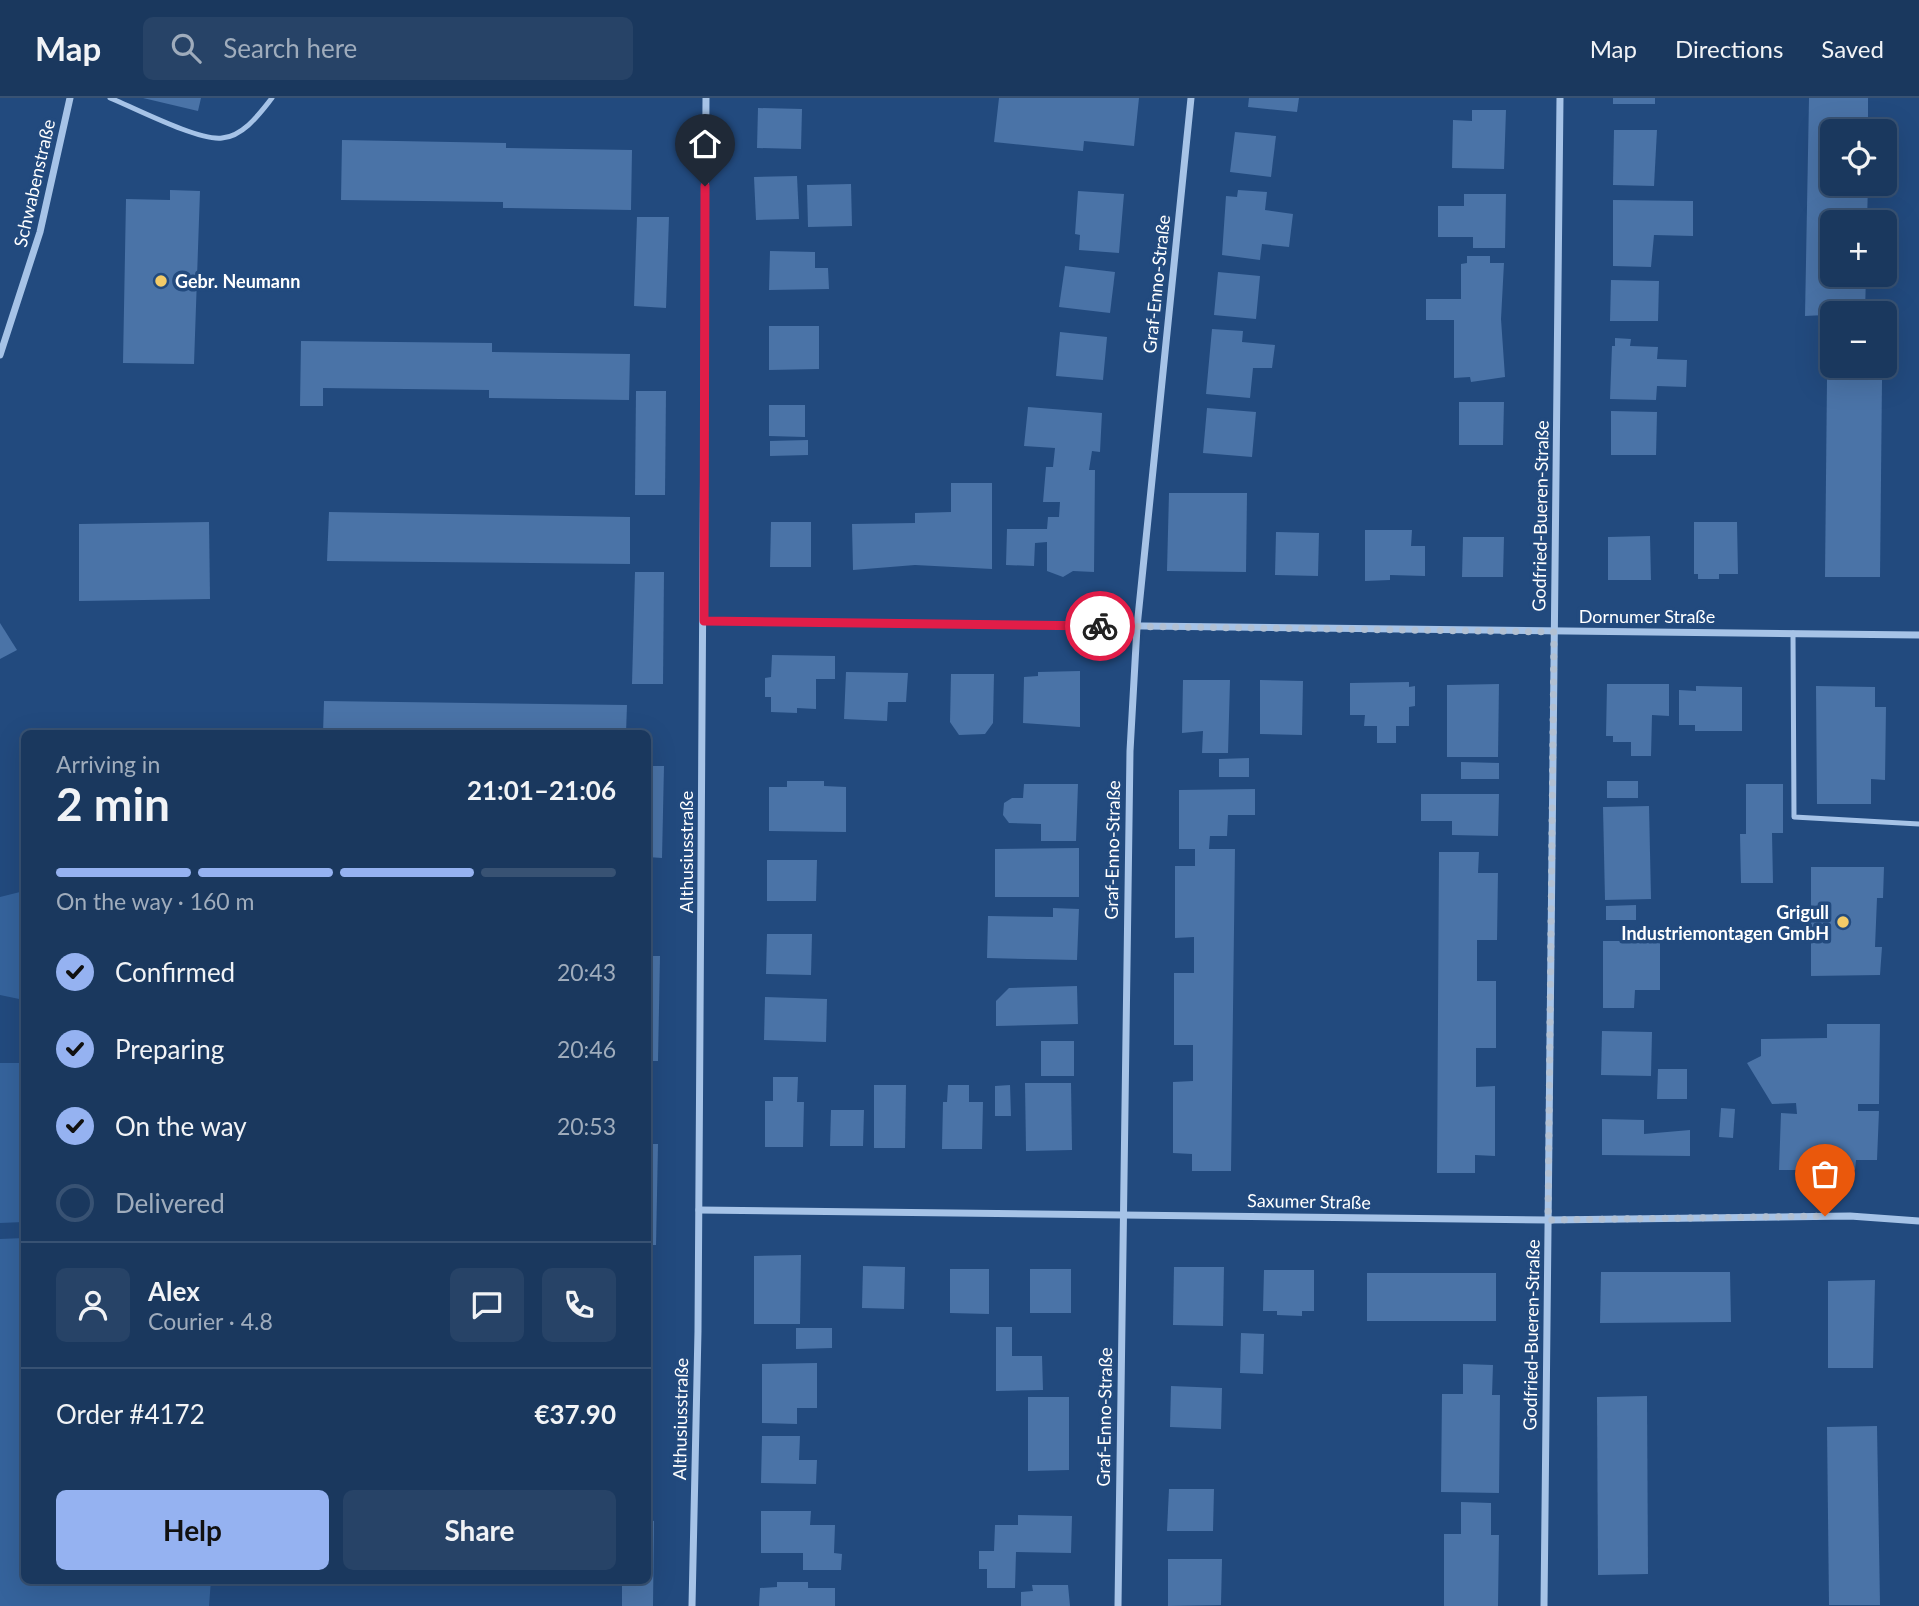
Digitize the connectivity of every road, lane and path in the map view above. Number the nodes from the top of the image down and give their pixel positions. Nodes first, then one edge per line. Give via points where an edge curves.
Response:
1 (70, 98) edge
2 (110, 98) edge
3 (272, 98) edge
4 (706, 98) edge
5 (1191, 98) edge
6 (1560, 98) edge
7 (0, 355) edge
8 (704, 621) junction
9 (1137, 627) junction
10 (1554, 632) junction
11 (1793, 633) junction
12 (1919, 635) edge
13 (1919, 824) edge
14 (699, 1210) junction
15 (1122, 1214) junction
16 (1548, 1220) junction
17 (1919, 1221) edge
18 (692, 1606) edge
19 (1118, 1606) edge
20 (1544, 1606) edge

1 - 7 street, Schwabenstraße via 40,232
2 - 3 lane via 186,130 223,138 249,126
4 - 8 street, Althusiusstraße
5 - 9 street, Graf-Enno-Straße
6 - 10 street, Godfried-Bueren-Straße
8 - 9 street, Dornumer Straße
8 - 14 street, Althusiusstraße
9 - 10 street, Dornumer Straße
9 - 15 street, Graf-Enno-Straße via 1130,751
10 - 11 street, Dornumer Straße
10 - 16 street, Godfried-Bueren-Straße
11 - 12 street, Dornumer Straße
11 - 13 lane via 1794,817
14 - 15 street, Saxumer Straße
14 - 18 street, Althusiusstraße
15 - 16 street, Saxumer Straße
15 - 19 street, Graf-Enno-Straße
16 - 17 street, Saxumer Straße via 1850,1216
16 - 20 street, Godfried-Bueren-Straße

